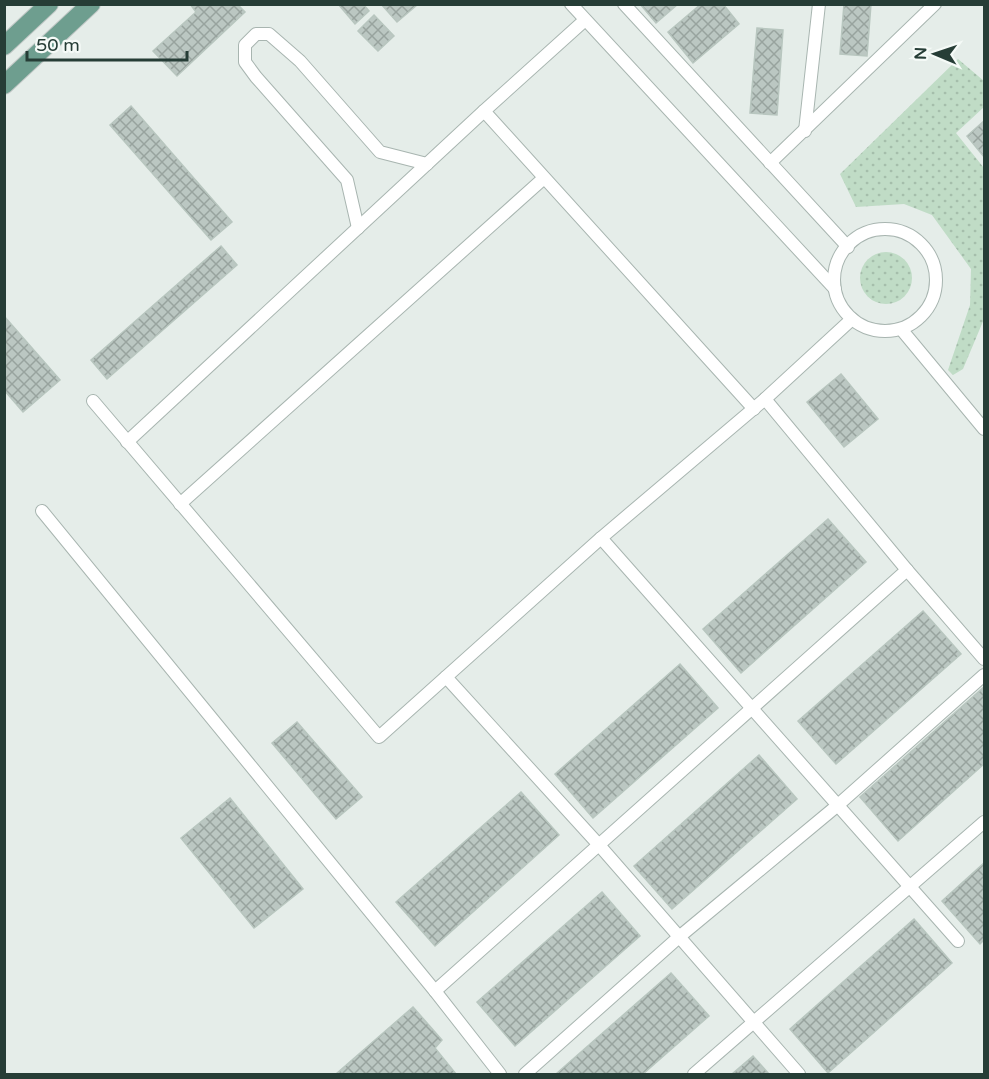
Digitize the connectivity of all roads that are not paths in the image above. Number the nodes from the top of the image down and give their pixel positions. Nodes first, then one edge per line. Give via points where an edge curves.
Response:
1 (49, 4) edge
2 (91, 4) edge
3 (571, 4) edge
4 (624, 4) edge
5 (819, 4) edge
6 (935, 4) edge
7 (585, 20) junction
8 (4, 46) edge
9 (4, 85) edge
10 (484, 111) junction
11 (805, 130) junction
12 (770, 163) junction
13 (427, 164) junction
14 (544, 178) junction
15 (358, 228) junction
16 (848, 247) junction
17 (835, 289) junction
18 (852, 319) junction
19 (901, 329) junction
20 (765, 399) junction
21 (93, 401) dead end
22 (754, 409) junction
23 (984, 429) edge
24 (127, 442) junction
25 (180, 504) junction
26 (42, 511) dead end
27 (601, 538) junction
28 (907, 570) junction
29 (984, 658) edge
30 (984, 675) edge
31 (446, 677) junction
32 (753, 708) junction
33 (838, 805) junction
34 (984, 822) edge
35 (599, 845) junction
36 (910, 886) junction
37 (679, 937) junction
38 (958, 941) dead end
39 (435, 991) junction
40 (754, 1023) junction
41 (501, 1074) edge
42 (525, 1074) edge
43 (694, 1074) edge
44 (799, 1074) edge

1 - 8 main road
2 - 9 main road
3 - 7 lane
4 - 12 lane
5 - 11 lane
6 - 11 lane
7 - 10 lane
7 - 17 lane
10 - 13 lane
10 - 14 lane
11 - 12 lane
12 - 16 lane
13 - 15 lane
13 - 15 lane via 380,152 300,61 270,34 255,34 245,45 245,62 347,180
14 - 22 lane
14 - 25 lane
15 - 24 lane
16 - 17 lane via 835,271
16 - 19 lane via 866,233 882,230 898,231 925,249 933,263 934,295 927,310
17 - 18 lane
18 - 19 lane via 883,332
18 - 20 lane
19 - 23 lane
20 - 22 lane
20 - 28 lane
21 - 24 lane
22 - 27 lane
24 - 25 lane
25 - 31 lane via 379,737
26 - 39 lane
27 - 31 lane
27 - 32 lane
28 - 29 lane
28 - 32 lane
30 - 33 lane
31 - 35 lane
32 - 33 lane
32 - 35 lane
33 - 36 lane
33 - 37 lane
34 - 36 lane
35 - 37 lane
35 - 39 lane
36 - 38 lane
36 - 40 lane
37 - 40 lane
37 - 42 lane
39 - 41 lane
40 - 43 lane
40 - 44 lane

